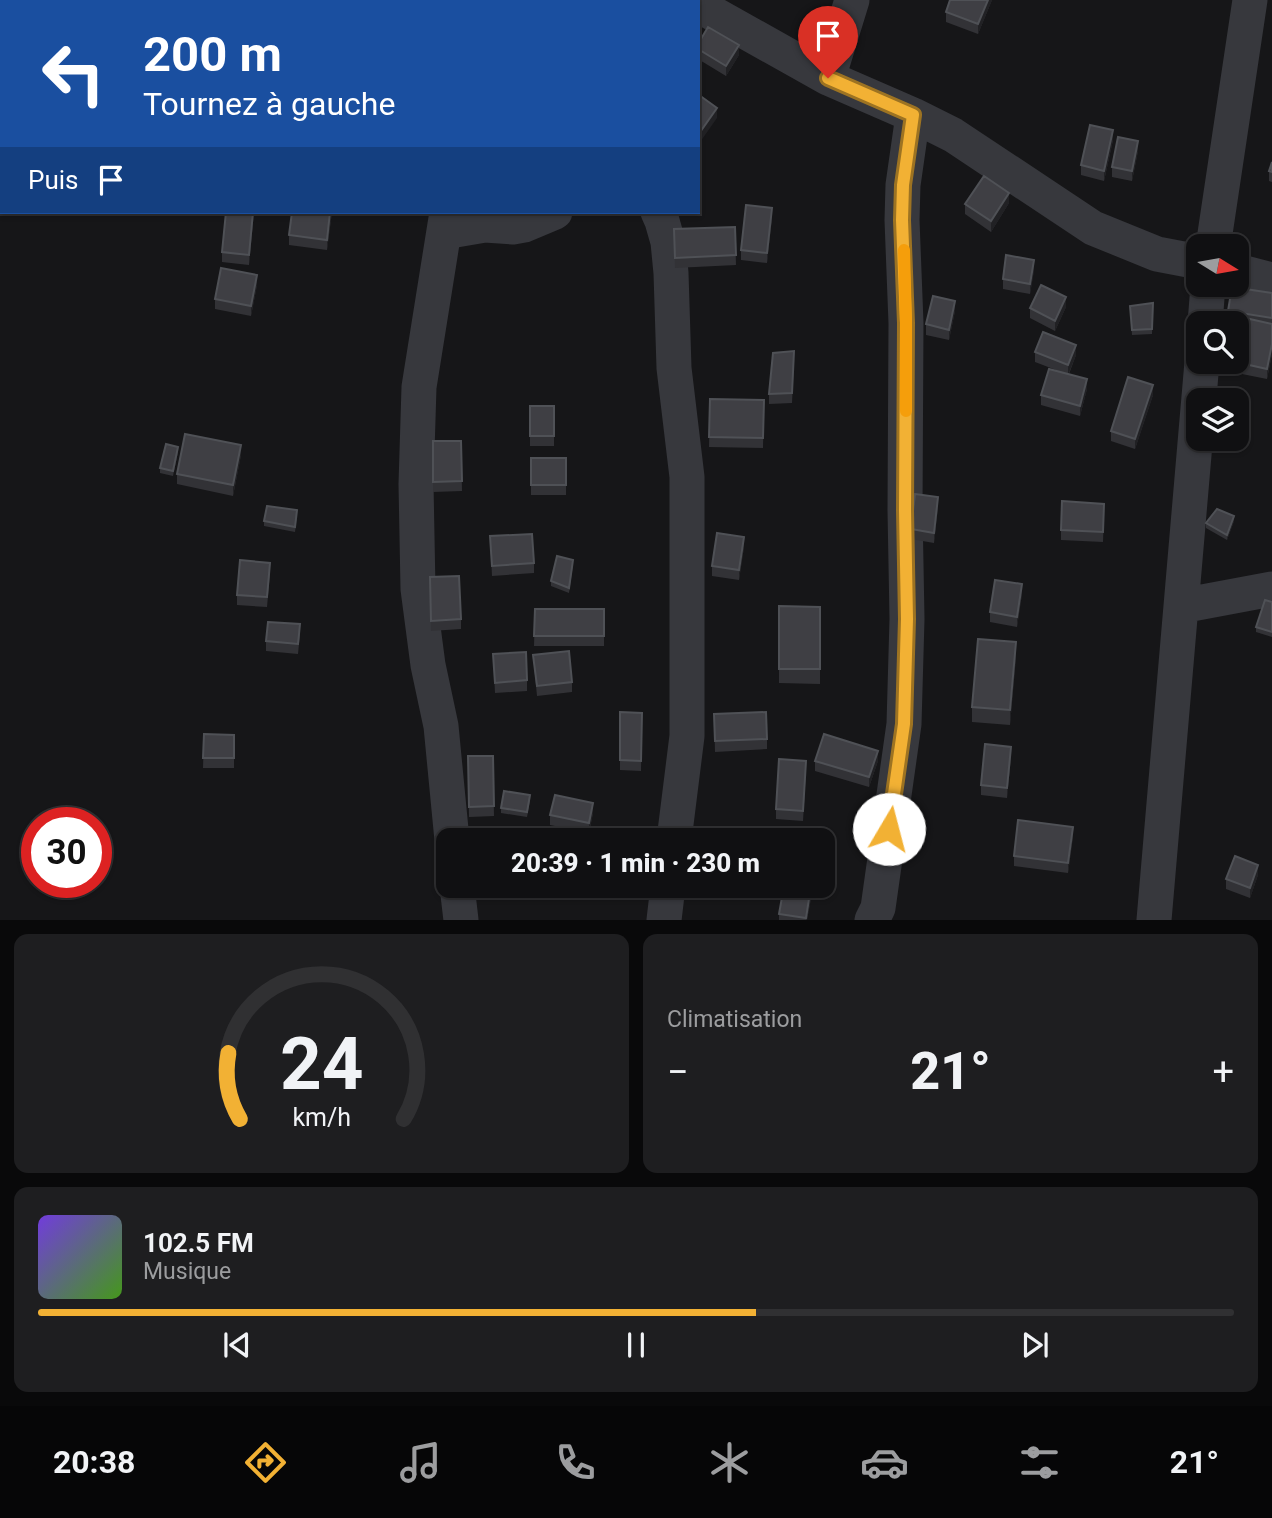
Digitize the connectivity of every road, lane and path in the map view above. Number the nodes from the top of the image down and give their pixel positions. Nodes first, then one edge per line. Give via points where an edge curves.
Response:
1 (852, 0) edge
2 (1250, 0) edge
3 (700, 6) edge
4 (828, 78) junction
5 (913, 115) junction
6 (550, 214) edge
7 (659, 214) edge
8 (446, 222) edge
9 (1215, 234) edge
10 (1186, 260) edge
11 (1250, 274) edge
12 (1272, 280) edge
13 (1201, 374) edge
14 (1272, 589) edge
15 (1181, 606) junction
16 (451, 828) edge
17 (676, 828) edge
18 (458, 898) edge
19 (667, 898) edge
20 (878, 916) edge
21 (461, 919) edge
22 (664, 919) edge
23 (1154, 919) edge

1 - 4 street
2 - 9 street
3 - 4 street
4 - 5 street
5 - 10 street via 953,135 1093,228 1157,254
5 - 20 street via 902,220 906,323 904,724
6 - 8 street via 513,227
7 - 17 street via 668,242 674,368 687,477 687,736
8 - 16 street via 419,387 416,484 418,589 441,726
11 - 12 street
13 - 15 street
14 - 15 street
15 - 23 street
18 - 21 street
19 - 22 street

